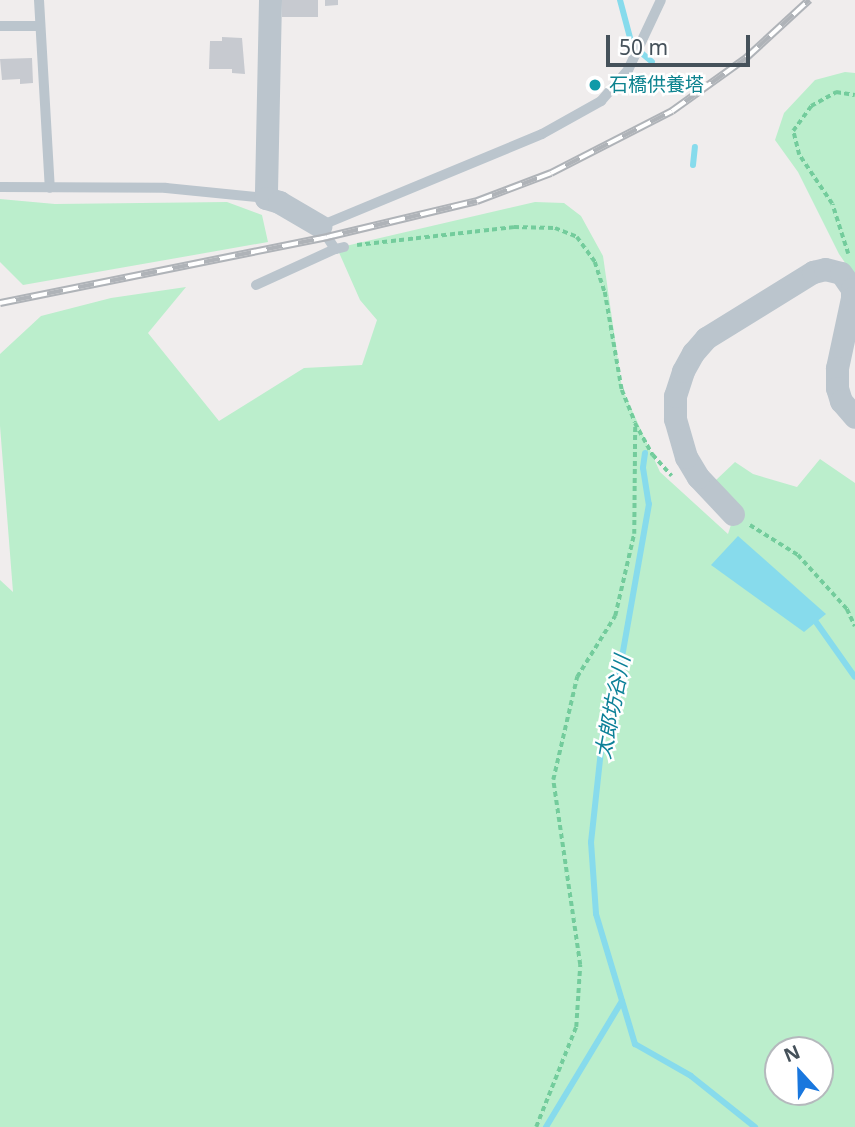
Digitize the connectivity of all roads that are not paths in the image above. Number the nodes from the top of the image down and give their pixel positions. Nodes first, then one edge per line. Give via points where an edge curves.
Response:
1 (39, 0) edge
2 (270, 0) edge
3 (661, 0) edge
4 (0, 26) edge
5 (39, 26) junction
6 (0, 187) edge
7 (50, 188) junction
8 (266, 198) junction
9 (320, 226) junction
10 (256, 285) dead end
11 (855, 417) edge
12 (733, 514) road end

1 - 5 lane
2 - 8 street
3 - 9 lane via 619,84 601,101 542,134
4 - 5 lane
5 - 7 lane
6 - 7 lane
7 - 8 lane via 166,188
8 - 9 street
9 - 10 lane via 340,248
11 - 12 street via 837,388 852,298 852,289 841,272 813,272 717,329 693,352 683,371 675,396 675,419 698,477

